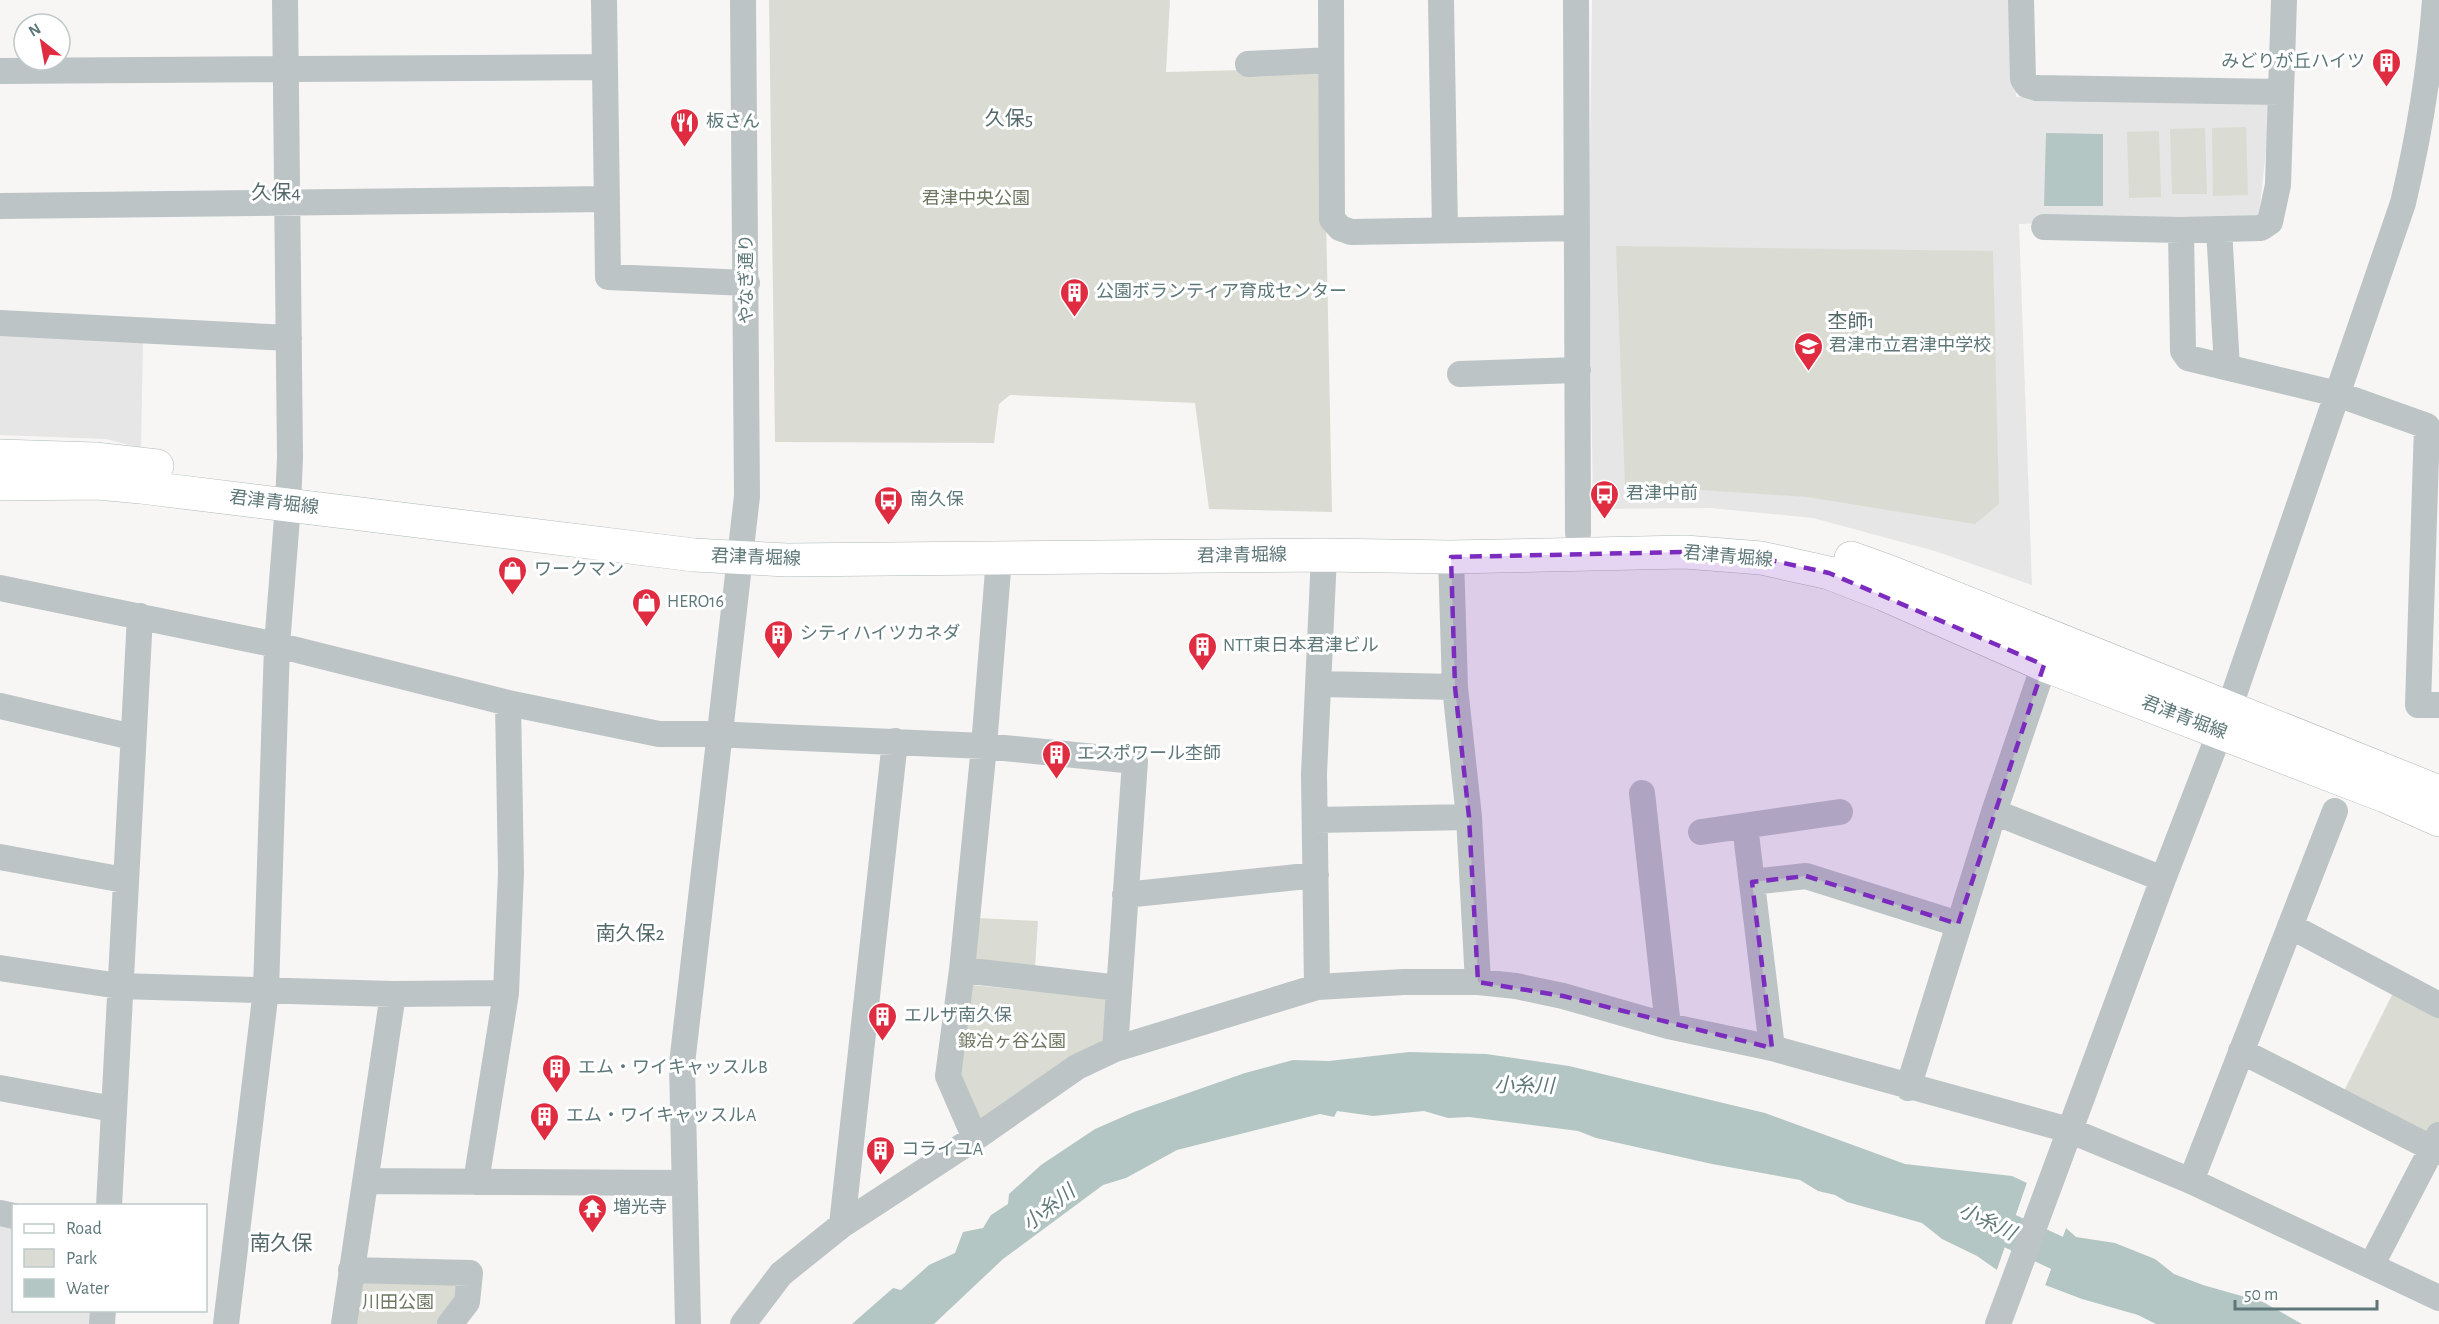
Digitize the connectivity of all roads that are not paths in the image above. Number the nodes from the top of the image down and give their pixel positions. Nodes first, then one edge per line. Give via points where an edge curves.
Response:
1 (285, 0) edge
2 (604, 0) edge
3 (743, 0) edge
4 (1331, 0) edge
5 (1441, 0) edge
6 (1576, 0) edge
7 (2021, 0) edge
8 (2284, 0) edge
9 (2435, 0) edge
10 (1331, 60) junction
11 (1248, 64) dead end
12 (605, 67) junction
13 (286, 70) junction
14 (0, 71) edge
15 (2281, 92) junction
16 (607, 199) junction
17 (287, 204) junction
18 (0, 206) edge
19 (2044, 227) dead end
20 (1577, 228) junction
21 (2219, 229) junction
22 (1445, 230) junction
23 (2181, 230) junction
24 (747, 284) junction
25 (0, 322) edge
26 (289, 338) junction
27 (2227, 367) junction
28 (1578, 370) junction
29 (1460, 374) dead end
30 (2337, 394) junction
31 (0, 456) edge
32 (0, 484) edge
33 (289, 494) junction
34 (1578, 533) junction
35 (2431, 534) edge
36 (742, 548) junction
37 (1324, 555) junction
38 (1451, 557) junction
39 (999, 558) junction
40 (0, 588) edge
41 (140, 616) junction
42 (277, 645) junction
43 (2044, 664) junction
44 (1320, 684) junction
45 (1455, 687) junction
46 (508, 704) junction
47 (2439, 705) edge
48 (0, 706) edge
49 (2224, 719) junction
50 (720, 734) junction
51 (132, 737) junction
52 (895, 741) junction
53 (984, 746) junction
54 (2439, 792) edge
55 (1642, 793) dead end
56 (2335, 811) dead end
57 (1840, 812) dead end
58 (1994, 812) junction
59 (1469, 818) junction
60 (1315, 820) junction
61 (2439, 820) edge
62 (1745, 826) junction
63 (1701, 832) dead end
64 (0, 857) edge
65 (1316, 875) junction
66 (2163, 879) junction
67 (124, 880) junction
68 (1752, 882) junction
69 (1125, 896) junction
70 (1958, 924) junction
71 (2290, 926) junction
72 (0, 968) edge
73 (962, 970) junction
74 (1478, 982) junction
75 (119, 986) junction
76 (1317, 987) junction
77 (1119, 988) junction
78 (266, 990) junction
79 (506, 993) junction
80 (393, 994) junction
81 (2439, 1005) edge
82 (1668, 1026) junction
83 (1772, 1048) junction
84 (1115, 1049) junction
85 (2241, 1051) junction
86 (0, 1088) edge
87 (1908, 1088) junction
88 (113, 1109) junction
89 (975, 1138) junction
90 (2066, 1139) junction
91 (2437, 1145) edge
92 (366, 1181) junction
93 (2191, 1181) junction
94 (476, 1182) junction
95 (685, 1183) junction
96 (109, 1204) edge
97 (842, 1225) junction
98 (2371, 1266) junction
99 (351, 1270) junction
100 (2439, 1298) edge
101 (226, 1324) edge
102 (344, 1324) edge
103 (450, 1324) edge
104 (688, 1324) edge
105 (743, 1324) edge
106 (1998, 1324) edge

1 - 13 street
2 - 12 street
3 - 24 street, やなぎ通り
4 - 10 street
5 - 22 street
6 - 20 street
7 - 15 street via 2023,79 2027,85
8 - 15 street
9 - 30 street via 2419,139 2406,192
10 - 11 street
10 - 22 street via 1332,219 1340,228 1352,232
12 - 13 street
12 - 16 street
13 - 14 street
13 - 17 street
15 - 21 street via 2278,185 2270,222 2261,228
16 - 17 street
16 - 24 street via 608,277
17 - 18 street
17 - 26 street
19 - 23 street
20 - 22 street
20 - 28 street
21 - 23 street
21 - 27 street
23 - 27 street via 2183,351 2188,358
24 - 36 street, やなぎ通り via 747,496
25 - 26 street
26 - 33 street
27 - 30 street
28 - 29 street
28 - 34 street
30 - 35 street via 2427,426
30 - 49 street
31 - 33 main road, 君津青堀線 via 95,459
32 - 33 main road, 君津青堀線 via 98,483
33 - 36 main road, 君津青堀線 via 711,536
33 - 42 street
34 - 36 main road, 君津青堀線 via 956,541
34 - 49 main road, 君津青堀線 via 1706,532 1789,540 1890,572
35 - 47 street via 2418,705
36 - 39 main road, 君津青堀線 via 787,560
36 - 50 street, やなぎ通り
37 - 38 main road, 君津青堀線
37 - 39 main road, 君津青堀線
37 - 44 street
38 - 43 main road, 君津青堀線 via 1685,552 1761,558 1828,573
38 - 45 street
39 - 53 street
40 - 41 street
41 - 42 street
41 - 51 street
42 - 46 street
42 - 78 street
43 - 49 main road, 君津青堀線
43 - 58 street
44 - 45 street
44 - 60 street
45 - 59 street
46 - 50 street via 660,734
46 - 79 street via 511,873
48 - 51 street
49 - 54 main road, 君津青堀線
49 - 61 main road, 君津青堀線
49 - 66 street
50 - 52 street
50 - 95 street, やなぎ通り via 682,1064
51 - 67 street
52 - 53 street
52 - 97 street
53 - 69 street via 1135,760
53 - 73 street
55 - 82 street
56 - 71 street
57 - 62 street
58 - 66 street
58 - 70 street
59 - 60 street
59 - 74 street
60 - 65 street
62 - 63 street
62 - 68 street
64 - 67 street
65 - 69 street
65 - 76 street
66 - 90 street
67 - 75 street
68 - 70 street via 1806,876
68 - 83 street
69 - 77 street
70 - 87 street
71 - 81 street
71 - 85 street
72 - 75 street
73 - 77 street
73 - 89 street via 948,1076
74 - 76 street
74 - 82 street via 1563,996
75 - 78 street
75 - 88 street
76 - 84 street
77 - 84 street
78 - 80 street
78 - 101 street
79 - 80 street
79 - 94 street
80 - 92 street
82 - 83 street
83 - 87 street
84 - 89 street via 1077,1067
85 - 91 street
85 - 93 street
86 - 88 street
87 - 90 street
88 - 96 street
89 - 97 street
90 - 93 street
90 - 106 street
91 - 98 street
92 - 94 street
92 - 99 street
93 - 98 street
94 - 95 street
95 - 104 street, やなぎ通り
97 - 105 street via 781,1274
98 - 100 street
99 - 102 street
99 - 103 street via 470,1273 467,1302

